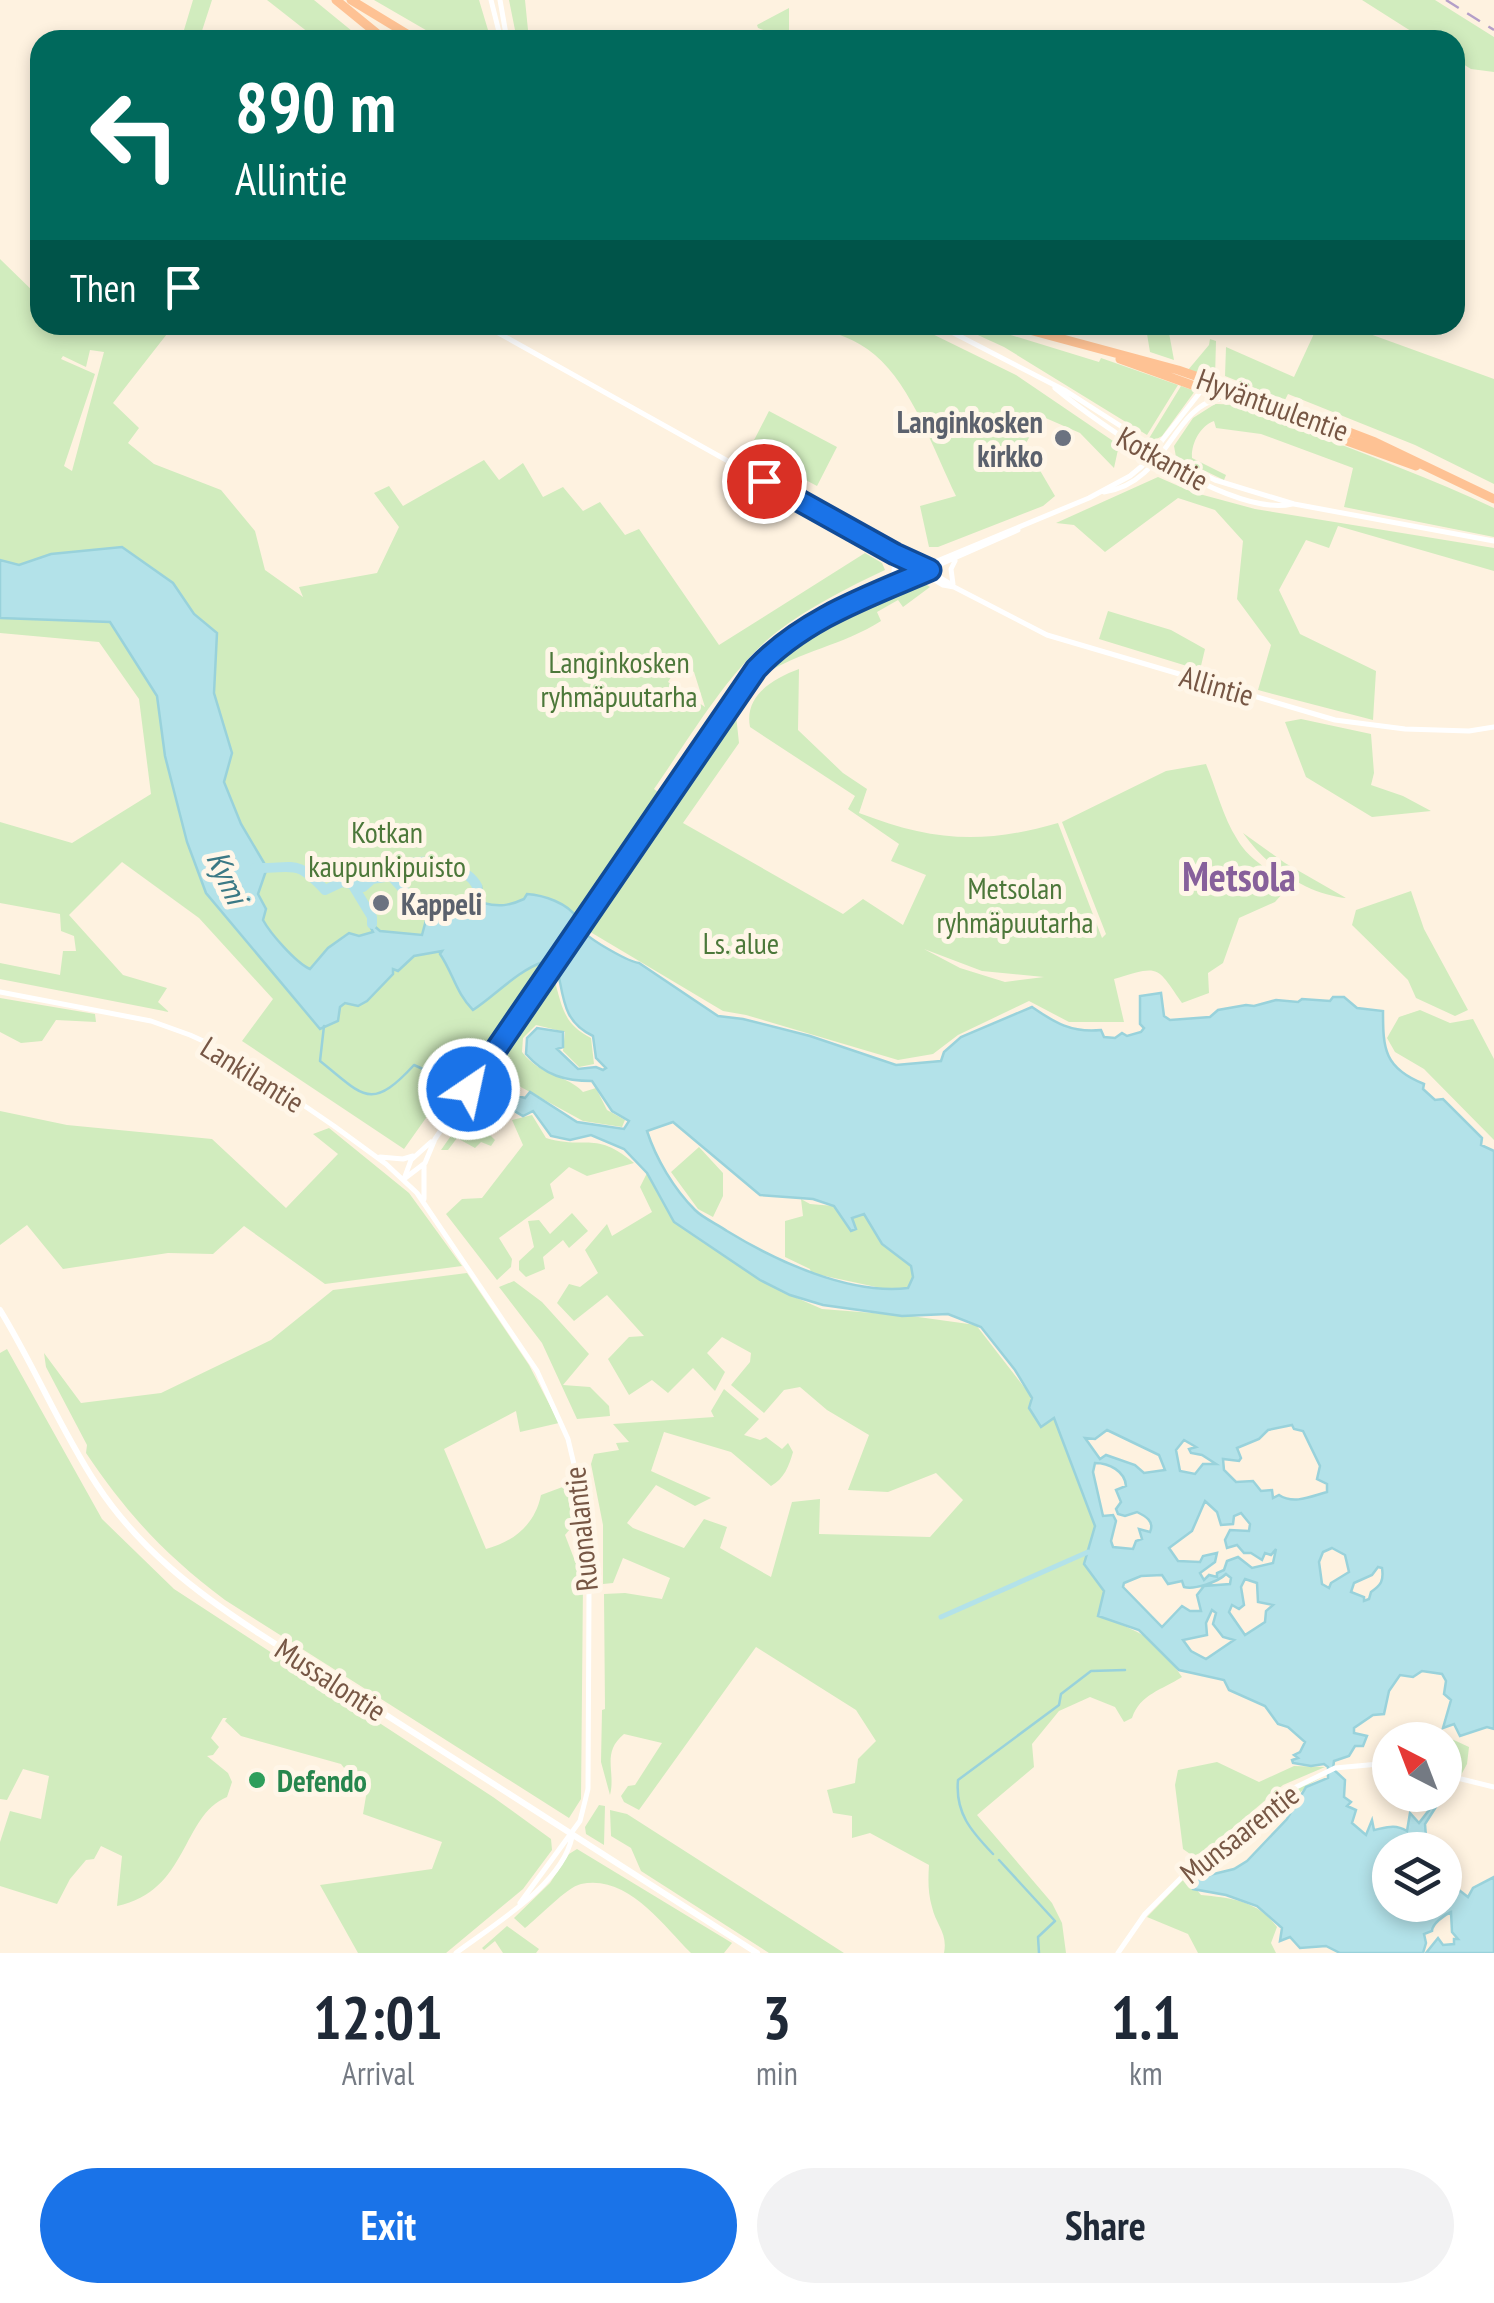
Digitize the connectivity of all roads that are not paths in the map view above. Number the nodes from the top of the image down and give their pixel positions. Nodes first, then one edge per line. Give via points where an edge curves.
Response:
1 (336, 0) edge
2 (351, 0) edge
3 (490, 0) edge
4 (500, 0) edge
5 (373, 30) edge
6 (400, 30) edge
7 (500, 30) edge
8 (503, 30) edge
9 (502, 335) edge
10 (957, 335) edge
11 (1045, 335) edge
12 (1104, 352) junction
13 (1045, 380) junction
14 (1224, 385) junction
15 (1202, 390) junction
16 (1226, 400) junction
17 (1156, 448) junction
18 (1163, 453) junction
19 (1150, 455) junction
20 (1158, 460) junction
21 (1435, 472) junction
22 (1101, 492) junction
23 (1494, 499) edge
24 (1294, 504) junction
25 (1022, 527) junction
26 (1494, 541) edge
27 (895, 554) junction
28 (957, 558) junction
29 (920, 569) junction
30 (930, 570) junction
31 (888, 581) junction
32 (954, 587) junction
33 (842, 607) junction
34 (1494, 727) edge
35 (0, 992) edge
36 (435, 1139) junction
37 (419, 1153) junction
38 (377, 1157) junction
39 (424, 1163) junction
40 (404, 1178) junction
41 (424, 1202) junction
42 (0, 1310) edge
43 (1372, 1765) edge
44 (1462, 1779) edge
45 (1494, 1786) edge
46 (572, 1834) junction
47 (456, 1953) edge
48 (757, 1953) edge
49 (1118, 1953) edge

1 - 5 highway
2 - 6 highway
3 - 7 street
4 - 8 street
9 - 27 street, Allintie
10 - 13 street, Kotkantie
11 - 12 highway, Hyväntuulentie
12 - 14 highway, Hyväntuulentie
12 - 15 highway, Hyväntuulentie
13 - 17 street, Kotkantie
13 - 19 street, Kotkantie
14 - 15 street
14 - 21 highway, Hyväntuulentie
15 - 16 highway, Hyväntuulentie
15 - 17 street
16 - 18 street via 1200,406
16 - 21 highway, Hyväntuulentie
17 - 18 street, Kotkantie
17 - 19 street
18 - 20 street
18 - 24 street, Kotkantie via 1232,487
19 - 20 street, Kotkantie
19 - 22 street
20 - 22 street via 1134,482
20 - 24 street, Kotkantie via 1244,498
21 - 23 highway, Hyväntuulentie
22 - 25 street
24 - 26 street, Kotkantie
25 - 28 street
25 - 29 street
27 - 29 street, Allintie
27 - 31 street
28 - 30 street
28 - 32 street
29 - 30 street
29 - 31 street
29 - 32 street, Allintie
29 - 33 street
30 - 32 street, Allintie
31 - 33 street
32 - 34 street, Allintie via 1048,635 1334,720 1405,729
33 - 36 street via 790,637 756,669
35 - 38 street, Lankilantie via 151,1021 190,1035 240,1061
36 - 37 street
36 - 39 street
37 - 38 street via 402,1160
37 - 40 street
38 - 40 street, Lankilantie
39 - 40 street
39 - 41 street
40 - 41 street, Ruonalantie
41 - 46 street, Ruonalantie via 537,1371 575,1464 588,1561 588,1789
42 - 46 main road, Mussalontie via 96,1484 158,1558 229,1614
43 - 49 street, Munsaarentie via 1335,1768 1282,1794 1191,1868
44 - 45 street
46 - 47 street, Ruonalantie via 520,1903
46 - 48 main road, Mussalontie

